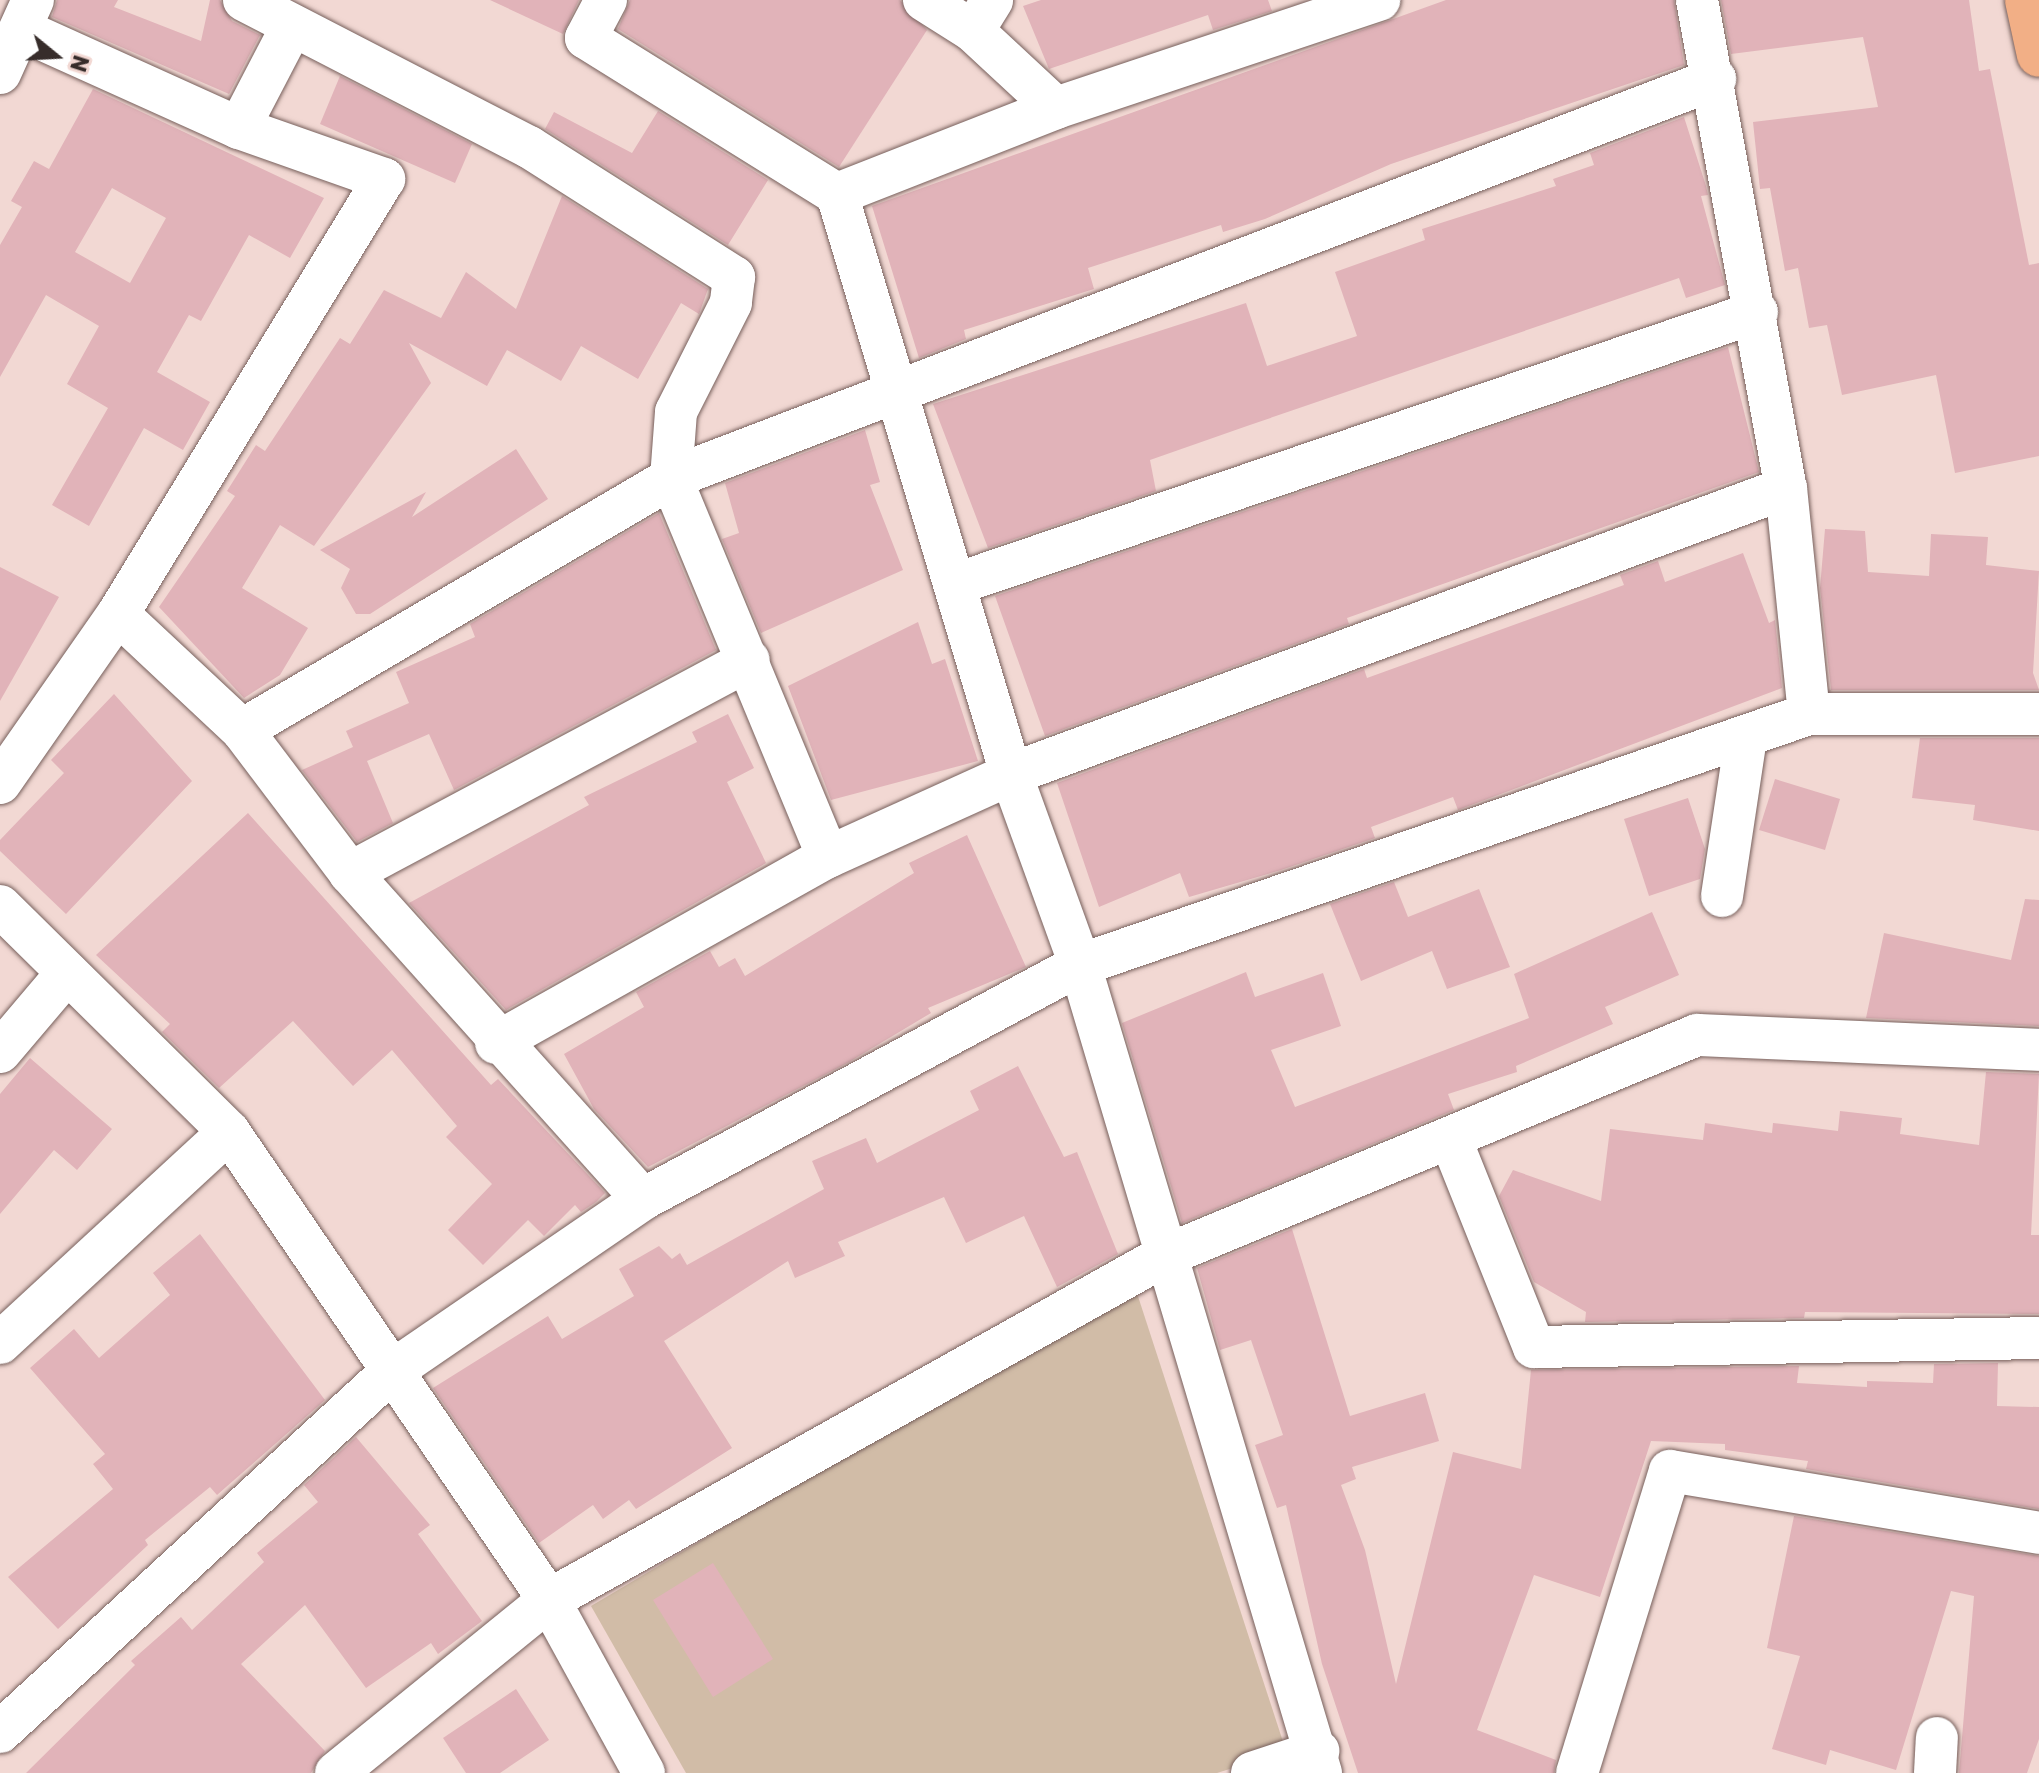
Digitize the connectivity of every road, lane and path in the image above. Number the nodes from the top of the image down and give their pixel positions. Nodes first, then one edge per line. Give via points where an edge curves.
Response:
1 (244, 0) edge
2 (606, 0) edge
3 (924, 0) edge
4 (1379, 0) edge
5 (1697, 0) edge
6 (2027, 0) edge
7 (29, 15) edge
8 (982, 15) edge
9 (1287, 15) edge
10 (291, 28) junction
11 (2039, 55) edge
12 (0, 73) edge
13 (1715, 79) junction
14 (1056, 108) junction
15 (239, 128) junction
16 (837, 194) junction
17 (1757, 312) junction
18 (895, 388) junction
19 (671, 478) junction
20 (1786, 488) junction
21 (956, 584) junction
22 (118, 614) junction
23 (749, 660) junction
24 (1809, 714) junction
25 (2039, 714) edge
26 (242, 730) junction
27 (1746, 737) junction
28 (1011, 774) junction
29 (0, 783) edge
30 (828, 857) junction
31 (350, 873) junction
32 (1722, 896) dead end
33 (0, 906) edge
34 (1080, 965) junction
35 (67, 973) junction
36 (496, 1043) junction
37 (2039, 1050) edge
38 (0, 1052) edge
39 (229, 1132) junction
40 (1451, 1140) junction
41 (643, 1199) junction
42 (1164, 1256) junction
43 (2039, 1338) edge
44 (0, 1343) edge
45 (392, 1371) junction
46 (2039, 1533) edge
47 (549, 1600) junction
48 (0, 1732) edge
49 (1320, 1762) edge
50 (338, 1772) edge
51 (644, 1773) edge
52 (1252, 1773) edge
53 (1577, 1773) edge

1 - 10 street
2 - 16 street via 586,38
3 - 8 street
4 - 9 street
5 - 13 street
6 - 11 main road
7 - 12 street
7 - 15 street
8 - 14 street
9 - 14 street
10 - 15 street
10 - 19 street via 529,147 726,266 735,290 676,412
13 - 17 street
13 - 18 street
14 - 16 street
15 - 22 street via 384,179
16 - 18 street
17 - 20 street
17 - 21 street
18 - 19 street
18 - 21 street
19 - 23 street
19 - 26 street
20 - 24 street
20 - 28 street
21 - 28 street
22 - 26 street
22 - 29 street
23 - 30 street
23 - 31 street
24 - 25 street
24 - 27 street
26 - 31 street
27 - 32 street
27 - 34 street
28 - 30 street
28 - 34 street
30 - 36 street
31 - 36 street
33 - 35 street
34 - 41 street
34 - 42 street
35 - 38 street
35 - 39 street
36 - 41 street
37 - 40 street via 1697,1035
39 - 44 street
39 - 45 street
40 - 42 street
40 - 43 street via 1534,1347
41 - 45 street
42 - 47 street
42 - 49 street
45 - 47 street
45 - 48 street
46 - 53 street via 1670,1471
47 - 50 street
47 - 51 street
49 - 52 street

